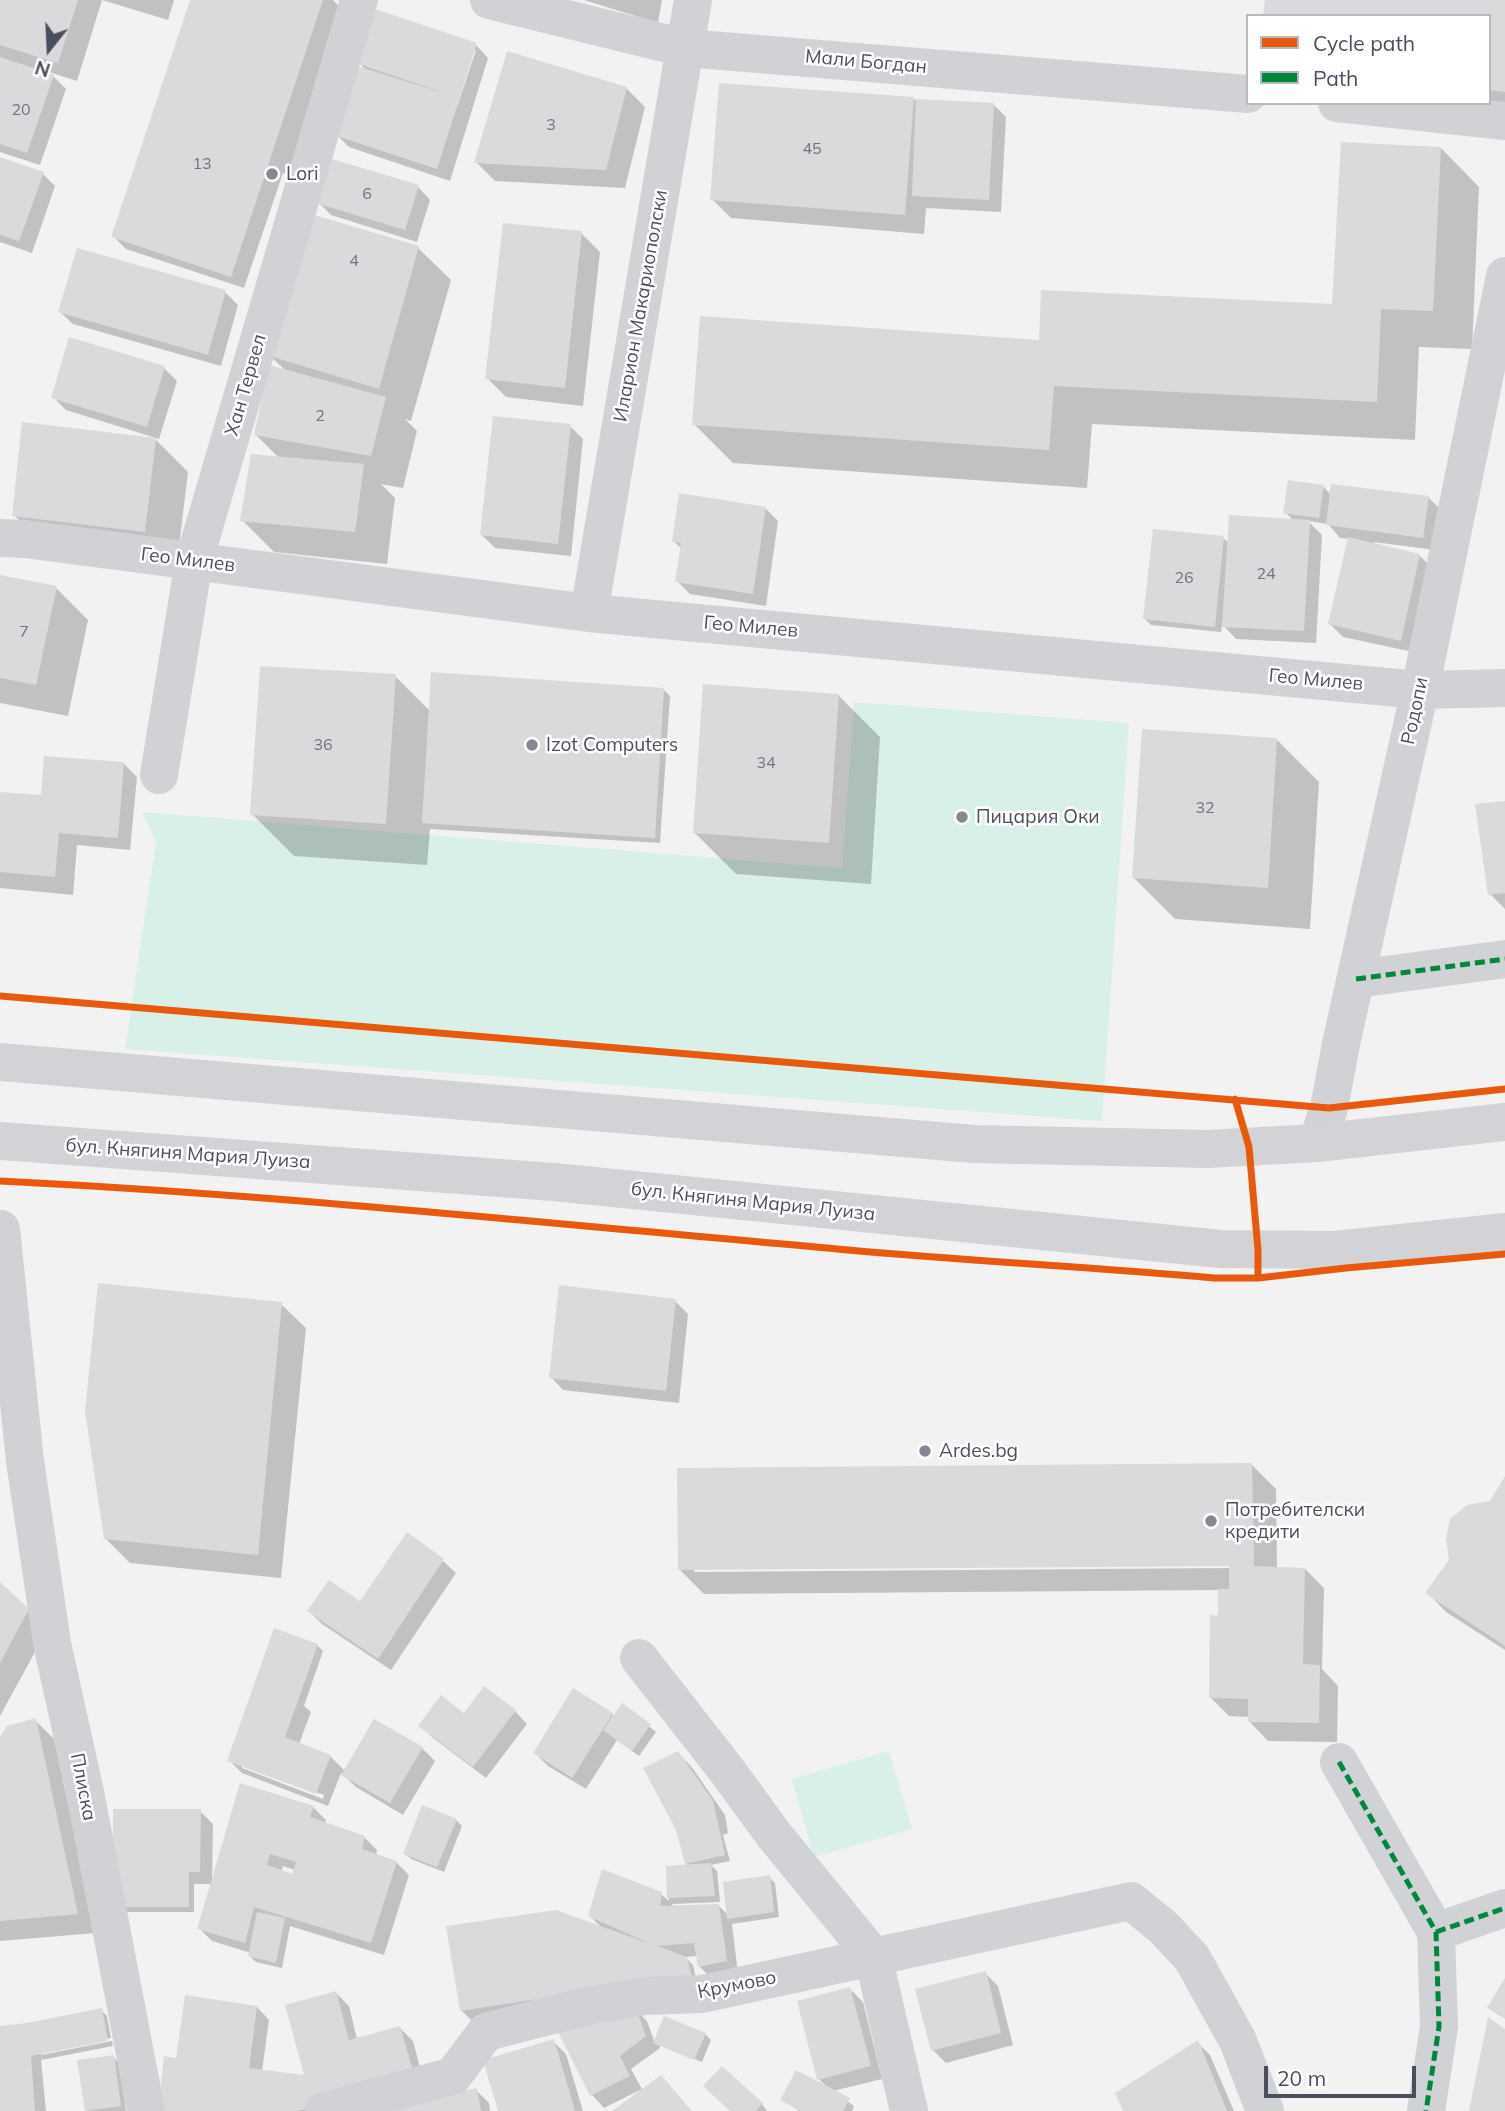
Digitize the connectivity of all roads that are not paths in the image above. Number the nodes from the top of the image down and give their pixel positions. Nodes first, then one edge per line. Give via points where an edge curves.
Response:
1 (359, 0) edge
2 (489, 0) edge
3 (694, 0) edge
4 (685, 48) junction
5 (1246, 94) edge
6 (1356, 105) edge
7 (1505, 121) edge
8 (1505, 276) edge
9 (0, 538) edge
10 (194, 561) junction
11 (589, 613) junction
12 (1505, 688) edge
13 (1420, 690) junction
14 (159, 775) dead end
15 (1505, 959) edge
16 (1356, 979) junction
17 (0, 1062) edge
18 (1505, 1122) edge
19 (0, 1141) edge
20 (1317, 1143) junction
21 (1, 1229) edge
22 (1505, 1232) edge
23 (13, 1473) edge
24 (639, 1658) dead end
25 (1339, 1762) dead end
26 (1505, 1908) edge
27 (1436, 1932) junction
28 (873, 1956) junction
29 (146, 2111) edge
30 (324, 2111) edge
31 (909, 2111) edge
32 (1265, 2111) edge
33 (1426, 2111) edge

1 - 10 street, Хан Тервел
2 - 4 street, Мали Богдан
3 - 4 street, Иларион Макариополски
4 - 5 street, Мали Богдан
4 - 11 street, Иларион Макариополски
6 - 7 street
8 - 13 street, Родопи
9 - 10 street, Гео Милев
10 - 11 street, Гео Милев
10 - 14 street, Хан Тервел
11 - 13 street, Гео Милев
12 - 13 street, Гео Милев
13 - 16 street, Родопи
15 - 16 street
16 - 20 street, Родопи via 1329,1108
17 - 20 main road via 974,1144 1207,1149
18 - 20 main road
19 - 22 main road, бул. Княгиня Мария Луиза via 554,1182 1221,1248 1335,1250
21 - 23 street, Плиска
23 - 29 street, Плиска via 85,1792
24 - 28 street
25 - 27 street
26 - 27 street
27 - 33 street via 1439,2028
28 - 30 street, Крумово via 702,1994 645,1996 587,2006 486,2032 453,2076
28 - 31 street
28 - 32 street, Крумово via 1131,1901 1192,1958 1238,2041

